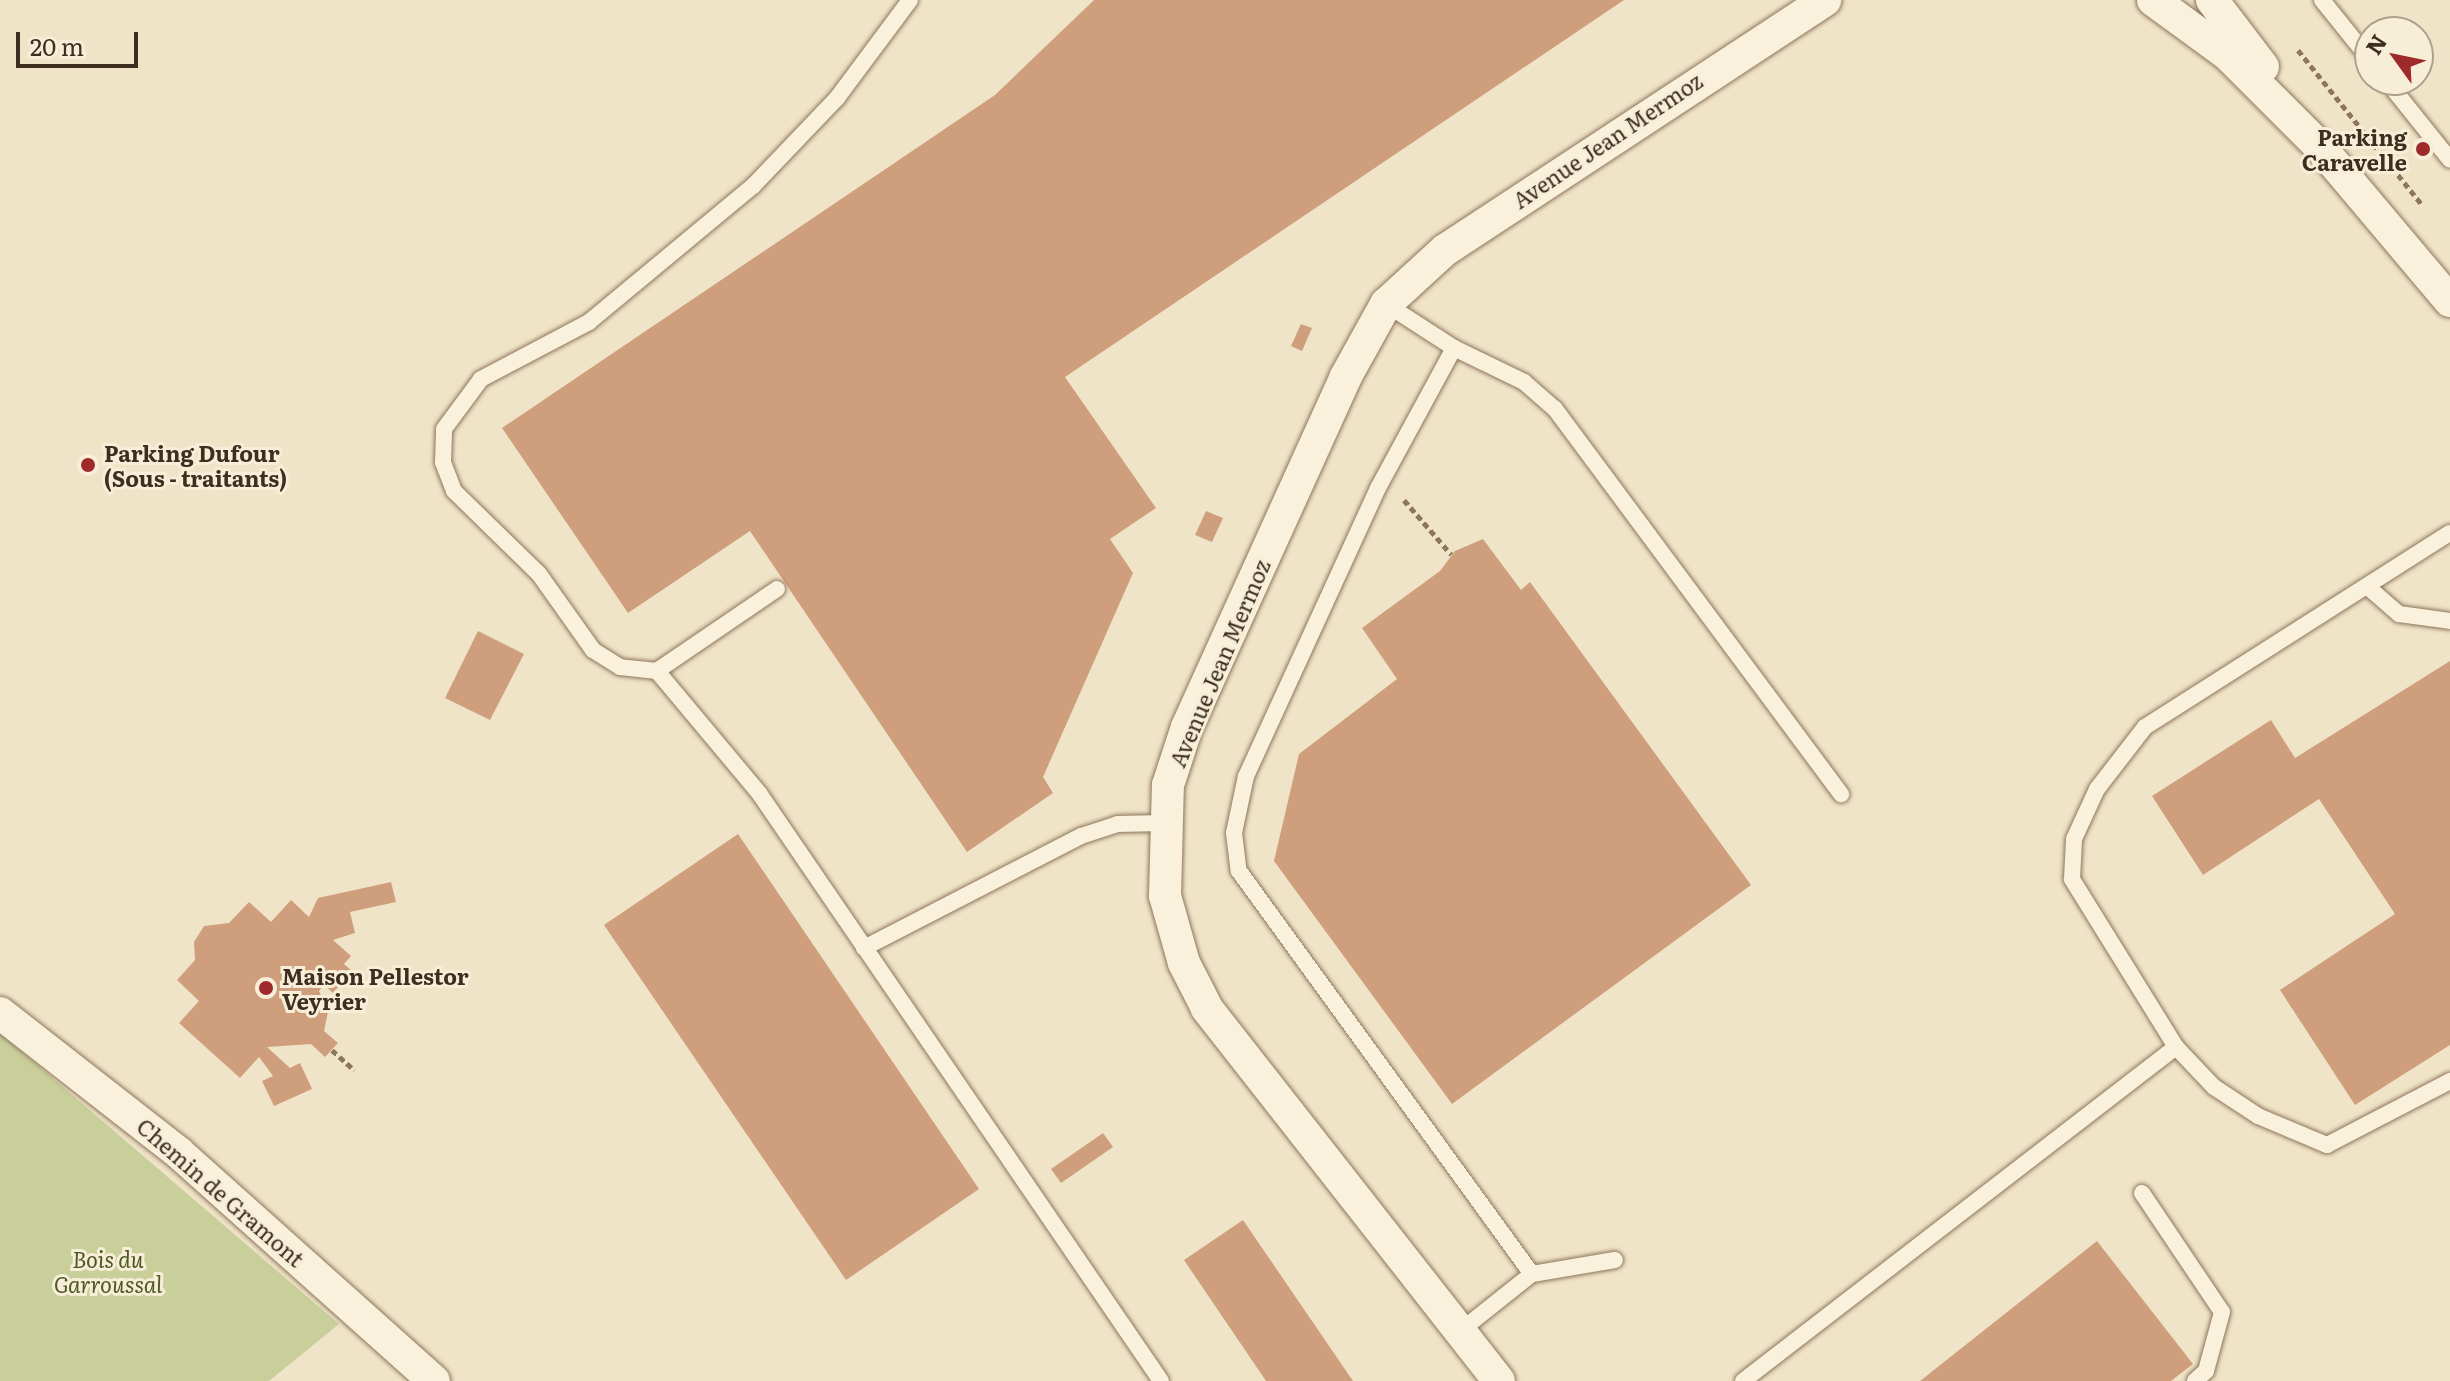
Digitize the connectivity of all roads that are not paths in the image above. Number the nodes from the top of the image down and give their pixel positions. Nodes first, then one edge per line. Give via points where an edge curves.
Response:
1 (910, 0) edge
2 (1803, 0) edge
3 (1825, 0) edge
4 (2153, 0) edge
5 (2212, 0) edge
6 (2322, 0) edge
7 (2354, 40) edge
8 (1744, 48) junction
9 (2399, 96) edge
10 (2321, 148) junction
11 (2450, 160) edge
12 (2450, 301) edge
13 (1386, 304) junction
14 (1454, 348) junction
15 (2450, 533) edge
16 (2369, 588) junction
17 (777, 589) dead end
18 (2450, 621) edge
19 (657, 671) junction
20 (1841, 794) dead end
21 (1163, 823) junction
22 (864, 948) junction
23 (0, 1013) edge
24 (2176, 1047) junction
25 (2450, 1081) edge
26 (2142, 1193) dead end
27 (1615, 1260) dead end
28 (1532, 1274) junction
29 (1459, 1332) junction
30 (434, 1381) edge
31 (1161, 1381) edge
32 (1499, 1381) edge
33 (1743, 1381) edge
34 (2195, 1381) edge

1 - 19 lane via 837,98 753,186 589,322 481,379 449,418 442,451 454,491 539,574 600,657 633,672
2 - 8 street, Avenue Jean Mermoz
3 - 8 street, Avenue Jean Mermoz
4 - 10 street via 2227,54
5 - 10 street
6 - 7 lane
8 - 13 street, Avenue Jean Mermoz via 1445,250
9 - 11 lane
10 - 12 street
13 - 14 lane
13 - 21 street, Avenue Jean Mermoz via 1345,378 1187,727
14 - 20 lane via 1524,382 1555,409
14 - 28 lane via 1378,488 1246,776 1235,852 1250,894
15 - 16 lane
16 - 18 lane via 2399,614
16 - 24 lane via 2145,727 2109,768 2081,820 2072,879
17 - 19 lane
19 - 22 lane via 759,793
21 - 22 lane via 1117,824 1081,836
21 - 29 street, Avenue Jean Mermoz via 1171,920 1207,1008
22 - 31 lane
23 - 30 street, Chemin de Gramont via 179,1153
24 - 25 lane via 2204,1079 2247,1109 2327,1145
24 - 33 lane
26 - 34 lane via 2222,1312 2206,1371
27 - 28 lane
28 - 29 lane
29 - 32 street, Avenue Jean Mermoz

